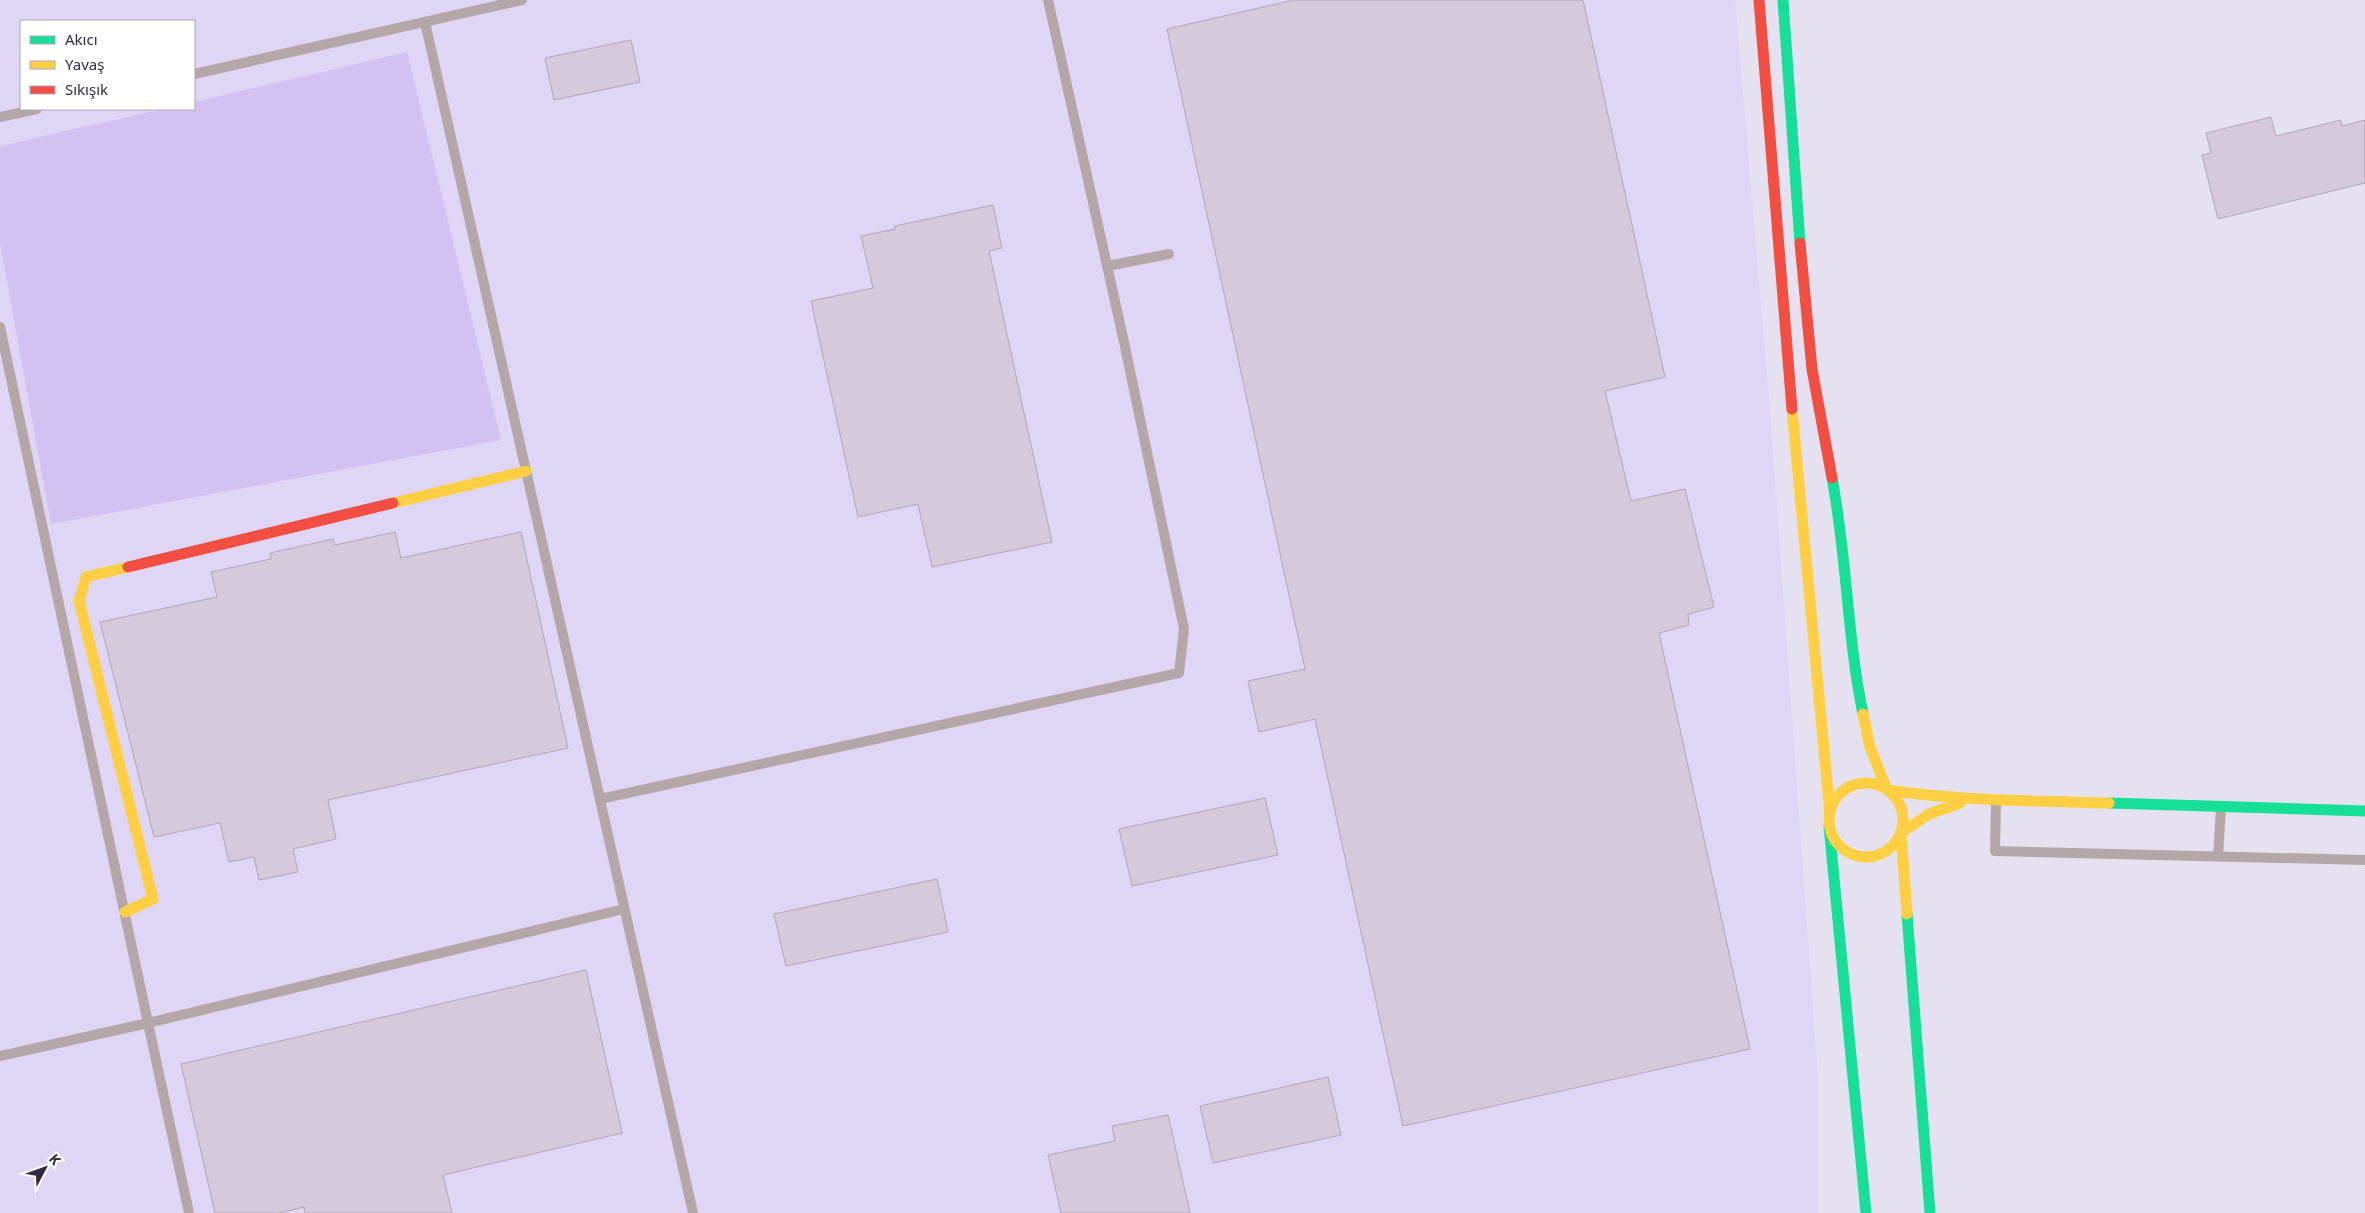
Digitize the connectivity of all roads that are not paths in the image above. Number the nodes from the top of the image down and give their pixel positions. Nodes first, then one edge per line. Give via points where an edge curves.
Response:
1 (522, 0) edge
2 (1048, 0) edge
3 (1759, 0) edge
4 (1783, 0) edge
5 (425, 22) junction
6 (195, 74) edge
7 (33, 110) edge
8 (0, 117) edge
9 (1169, 254) dead end
10 (1107, 266) junction
11 (0, 327) edge
12 (526, 470) junction
13 (1887, 790) junction
14 (600, 799) junction
15 (1981, 799) junction
16 (1996, 800) junction
17 (2221, 806) junction
18 (2365, 811) edge
19 (1830, 814) junction
20 (1830, 826) junction
21 (1901, 833) junction
22 (2218, 856) junction
23 (2365, 860) edge
24 (624, 910) junction
25 (125, 912) junction
26 (148, 1023) junction
27 (0, 1056) edge
28 (189, 1213) edge
29 (693, 1213) edge
30 (1866, 1213) edge
31 (1930, 1213) edge

1 - 5 lane
2 - 10 lane
3 - 19 main road
4 - 13 main road via 1797,216 1812,369 1840,520 1856,685 1870,747
5 - 6 lane
5 - 12 lane
7 - 8 lane
9 - 10 lane
10 - 14 lane via 1184,628 1179,673
11 - 25 lane
12 - 14 lane
12 - 25 main road via 86,576 79,601 153,899
13 - 15 main road
13 - 19 main road via 1876,784 1852,786 1841,792
13 - 21 main road via 1902,809
14 - 24 lane
15 - 16 main road
15 - 21 main road via 1933,811 1918,818
16 - 17 main road
16 - 22 lane via 1995,851
17 - 18 main road
17 - 22 lane
19 - 20 main road
20 - 21 main road via 1841,847 1863,857 1886,852
20 - 30 main road
21 - 31 main road
22 - 23 lane
24 - 26 lane
24 - 29 lane
25 - 26 lane
26 - 27 lane
26 - 28 lane

